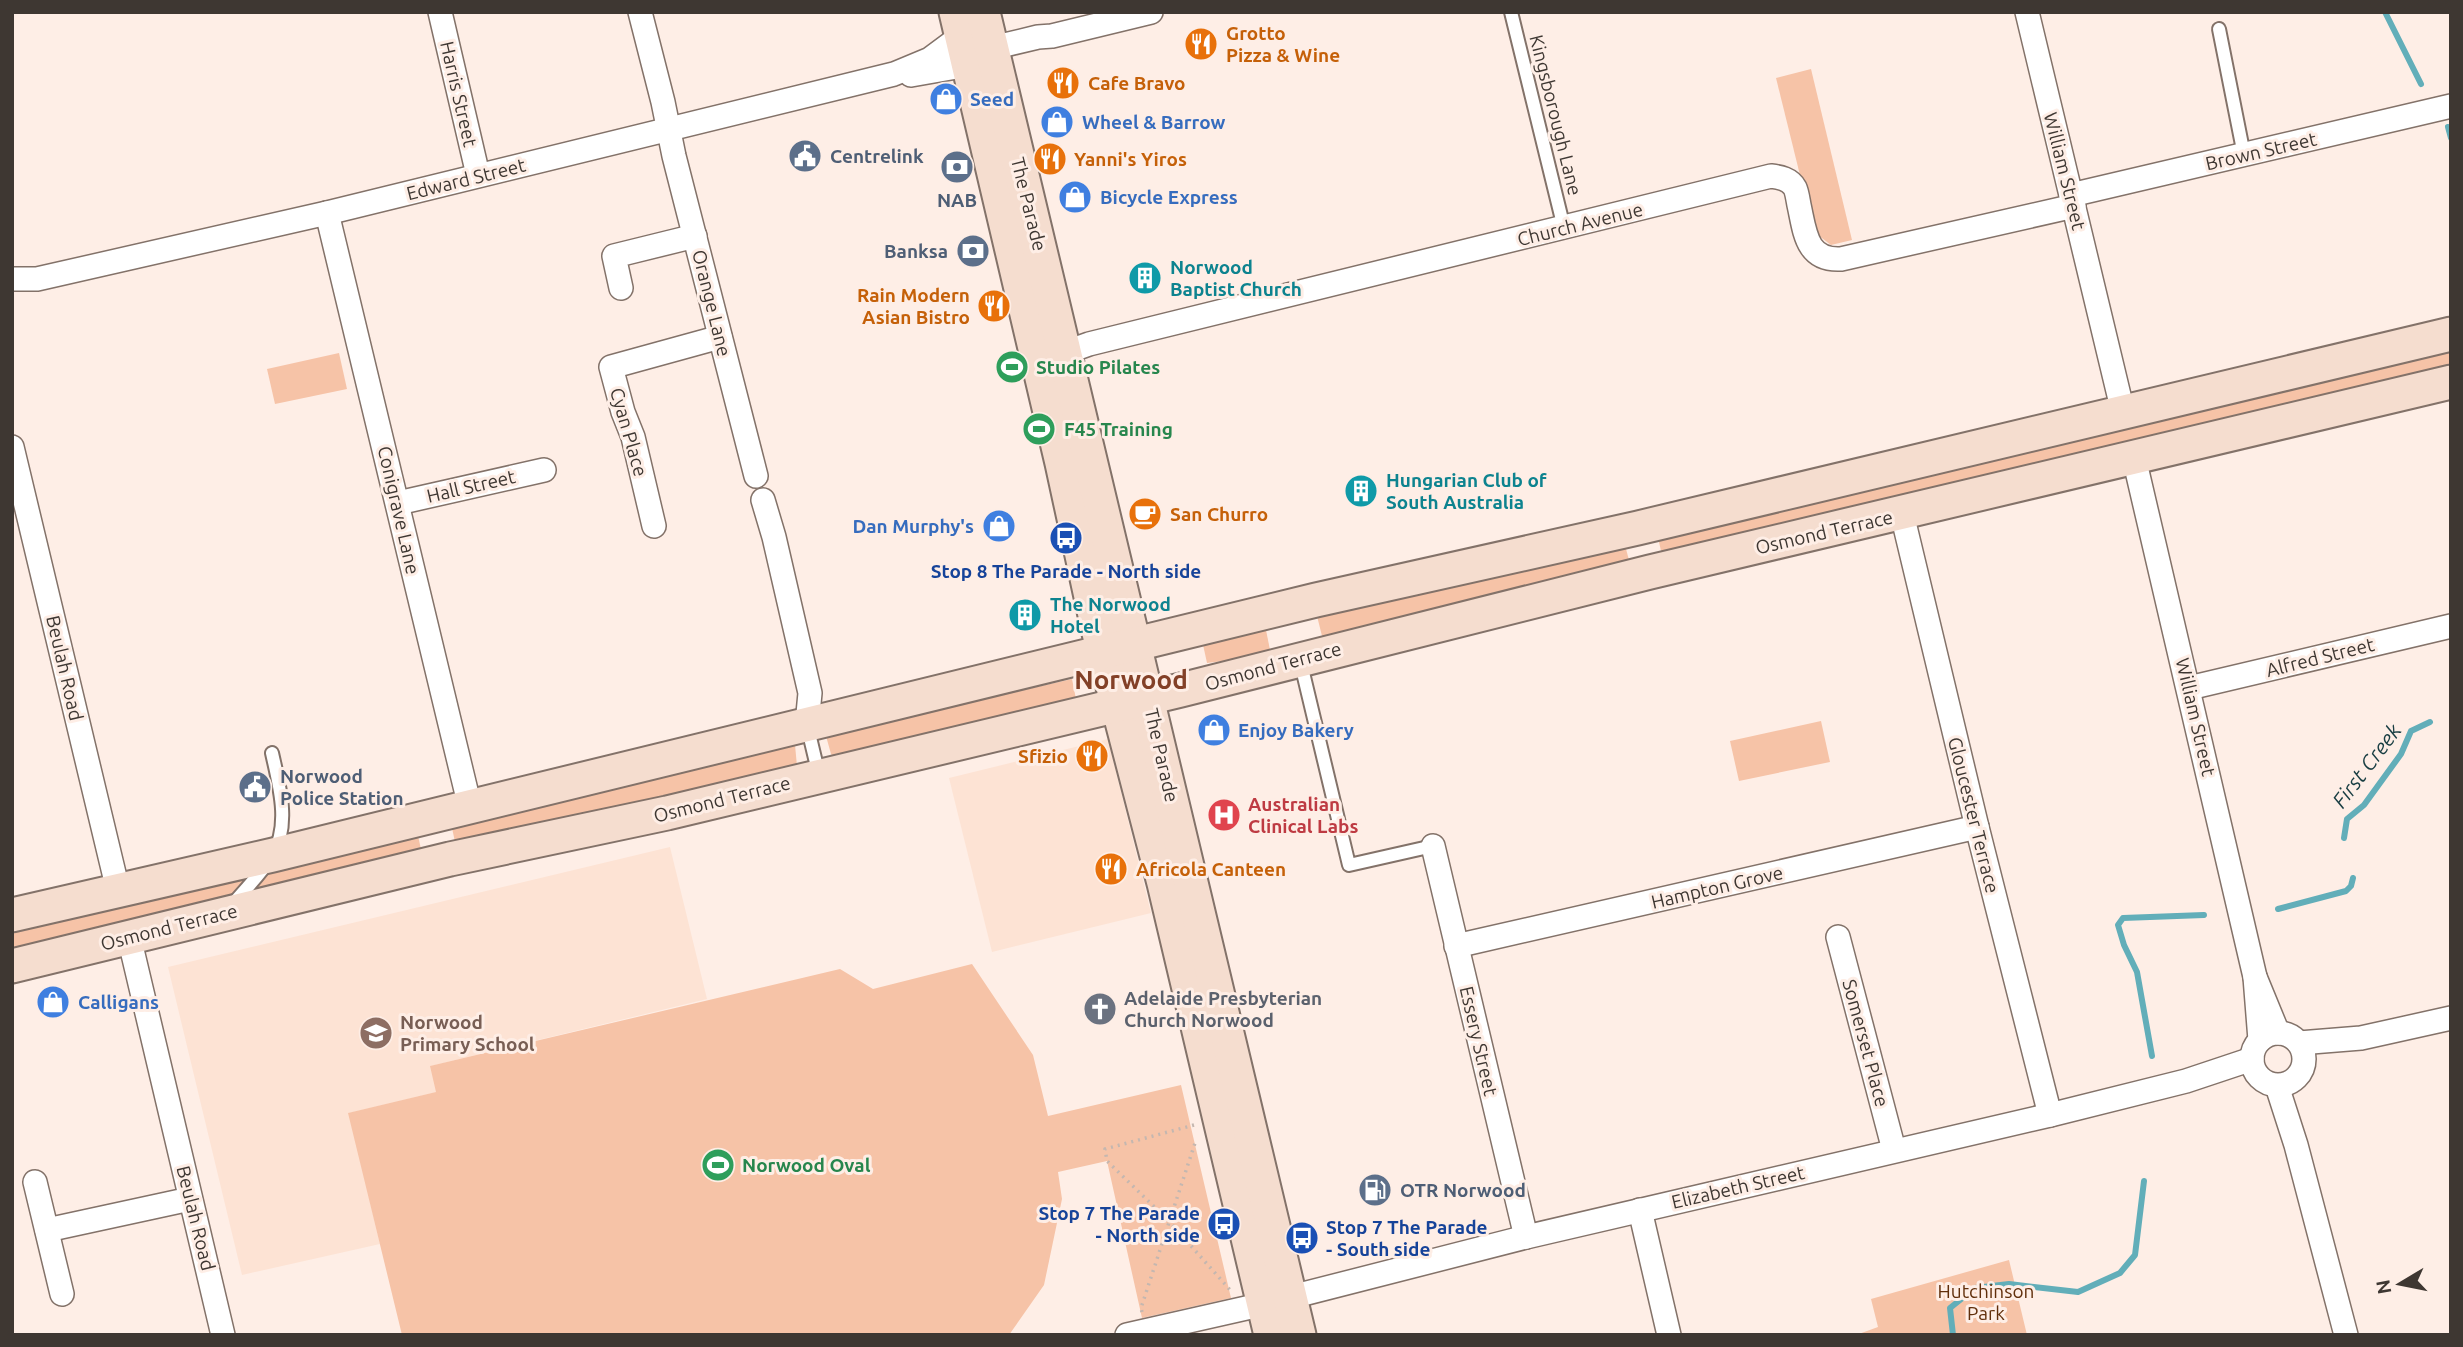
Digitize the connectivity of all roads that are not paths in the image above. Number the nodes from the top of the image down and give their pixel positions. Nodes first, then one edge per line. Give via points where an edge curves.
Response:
1 (440, 12) edge
2 (640, 12) edge
3 (983, 12) edge
4 (1511, 12) edge
5 (2027, 12) edge
6 (1140, 14) edge
7 (2219, 29) dead end
8 (975, 47) edge
9 (2451, 106) edge
10 (669, 131) junction
11 (2244, 155) junction
12 (478, 175) junction
13 (2073, 201) junction
14 (327, 213) junction
15 (1564, 228) junction
16 (695, 236) junction
17 (12, 279) edge
18 (37, 279) junction
19 (621, 288) dead end
20 (12, 292) edge
21 (2451, 334) edge
22 (720, 337) junction
23 (1052, 357) junction
24 (2451, 382) edge
25 (2123, 412) junction
26 (12, 447) edge
27 (2134, 458) junction
28 (544, 470) dead end
29 (756, 476) dead end
30 (763, 500) dead end
31 (398, 503) junction
32 (1902, 514) junction
33 (654, 526) dead end
34 (1638, 528) junction
35 (1650, 572) junction
36 (2451, 625) edge
37 (1119, 648) junction
38 (1300, 659) junction
39 (2189, 688) junction
40 (1132, 700) junction
41 (807, 724) junction
42 (272, 753) dead end
43 (819, 776) junction
44 (470, 807) junction
45 (1977, 827) junction
46 (1433, 846) joint
47 (274, 855) junction
48 (118, 890) junction
49 (226, 912) junction
50 (12, 915) edge
51 (129, 937) junction
52 (1838, 937) dead end
53 (1456, 946) junction
54 (12, 965) edge
55 (2451, 1018) edge
56 (2275, 1052) junction
57 (2284, 1084) junction
58 (2050, 1115) junction
59 (1894, 1150) junction
60 (35, 1182) dead end
61 (190, 1199) junction
62 (1640, 1210) junction
63 (47, 1230) junction
64 (1526, 1237) junction
65 (62, 1294) dead end
66 (1265, 1308) edge
67 (223, 1335) edge
68 (1127, 1335) edge
69 (1299, 1335) edge
70 (1669, 1335) edge
71 (2346, 1335) edge

1 - 12 street, Harris Street
2 - 10 street, Orange Lane
3 - 8 street, The Parade
4 - 15 lane, Kingsborough Lane
5 - 13 street, William Street
6 - 8 street, Edward Street via 1052,36
7 - 11 lane
8 - 10 street, Edward Street via 915,75 894,74
8 - 23 street, The Parade
9 - 11 street, Brown Street
10 - 12 street, Edward Street
10 - 16 street, Orange Lane
11 - 13 street, Brown Street
12 - 14 street, Edward Street
13 - 15 street, Church Avenue via 1828,260 1807,239 1795,188 1784,178 1771,176
13 - 25 street, William Street
14 - 18 street, Edward Street
14 - 31 street, Conigrave Lane
15 - 23 street, Church Avenue via 1089,344
16 - 19 street via 614,256
16 - 22 street, Orange Lane
17 - 18 street, Edward Street
18 - 20 street, Edward Street
21 - 25 street
22 - 29 street, Orange Lane
22 - 33 street, Cyan Place via 611,367
23 - 37 street, The Parade
24 - 27 street, Osmond Terrace
25 - 34 street
26 - 48 street, Beulah Road
27 - 32 street, Osmond Terrace
27 - 39 street, William Street
28 - 31 street, Hall Street
30 - 41 street via 810,693
31 - 44 street, Conigrave Lane
32 - 35 street, Osmond Terrace
32 - 45 street, Gloucester Terrace
34 - 35 street
34 - 37 street
35 - 38 street, Osmond Terrace
36 - 39 street, Alfred Street
37 - 40 street, The Parade
37 - 41 street
38 - 40 street, Osmond Terrace
38 - 46 lane via 1349,865
39 - 56 street, William Street
40 - 43 street, Osmond Terrace
40 - 66 street, The Parade via 1208,1007
41 - 43 lane
41 - 44 street
42 - 47 lane via 282,798 282,826
43 - 49 street, Osmond Terrace
44 - 47 street
45 - 53 street, Hampton Grove
45 - 58 street, Gloucester Terrace
46 - 53 street, Essery Street
47 - 48 street
47 - 49 lane
48 - 50 street
49 - 51 street, Osmond Terrace
51 - 54 street, Osmond Terrace
51 - 61 street, Beulah Road
52 - 59 street, Somerset Place
53 - 64 street, Essery Street
55 - 56 street, Elizabeth Street
56 - 57 street via 2266,1083
56 - 57 street via 2300,1074
56 - 58 street, Elizabeth Street via 2186,1081
57 - 71 street
58 - 59 street, Elizabeth Street
59 - 62 street, Elizabeth Street
60 - 63 street
61 - 63 street
61 - 67 street, Beulah Road
62 - 64 street, Elizabeth Street
62 - 70 street
63 - 65 street
64 - 66 street, Elizabeth Street
66 - 68 street, Elizabeth Street
66 - 69 street, The Parade

